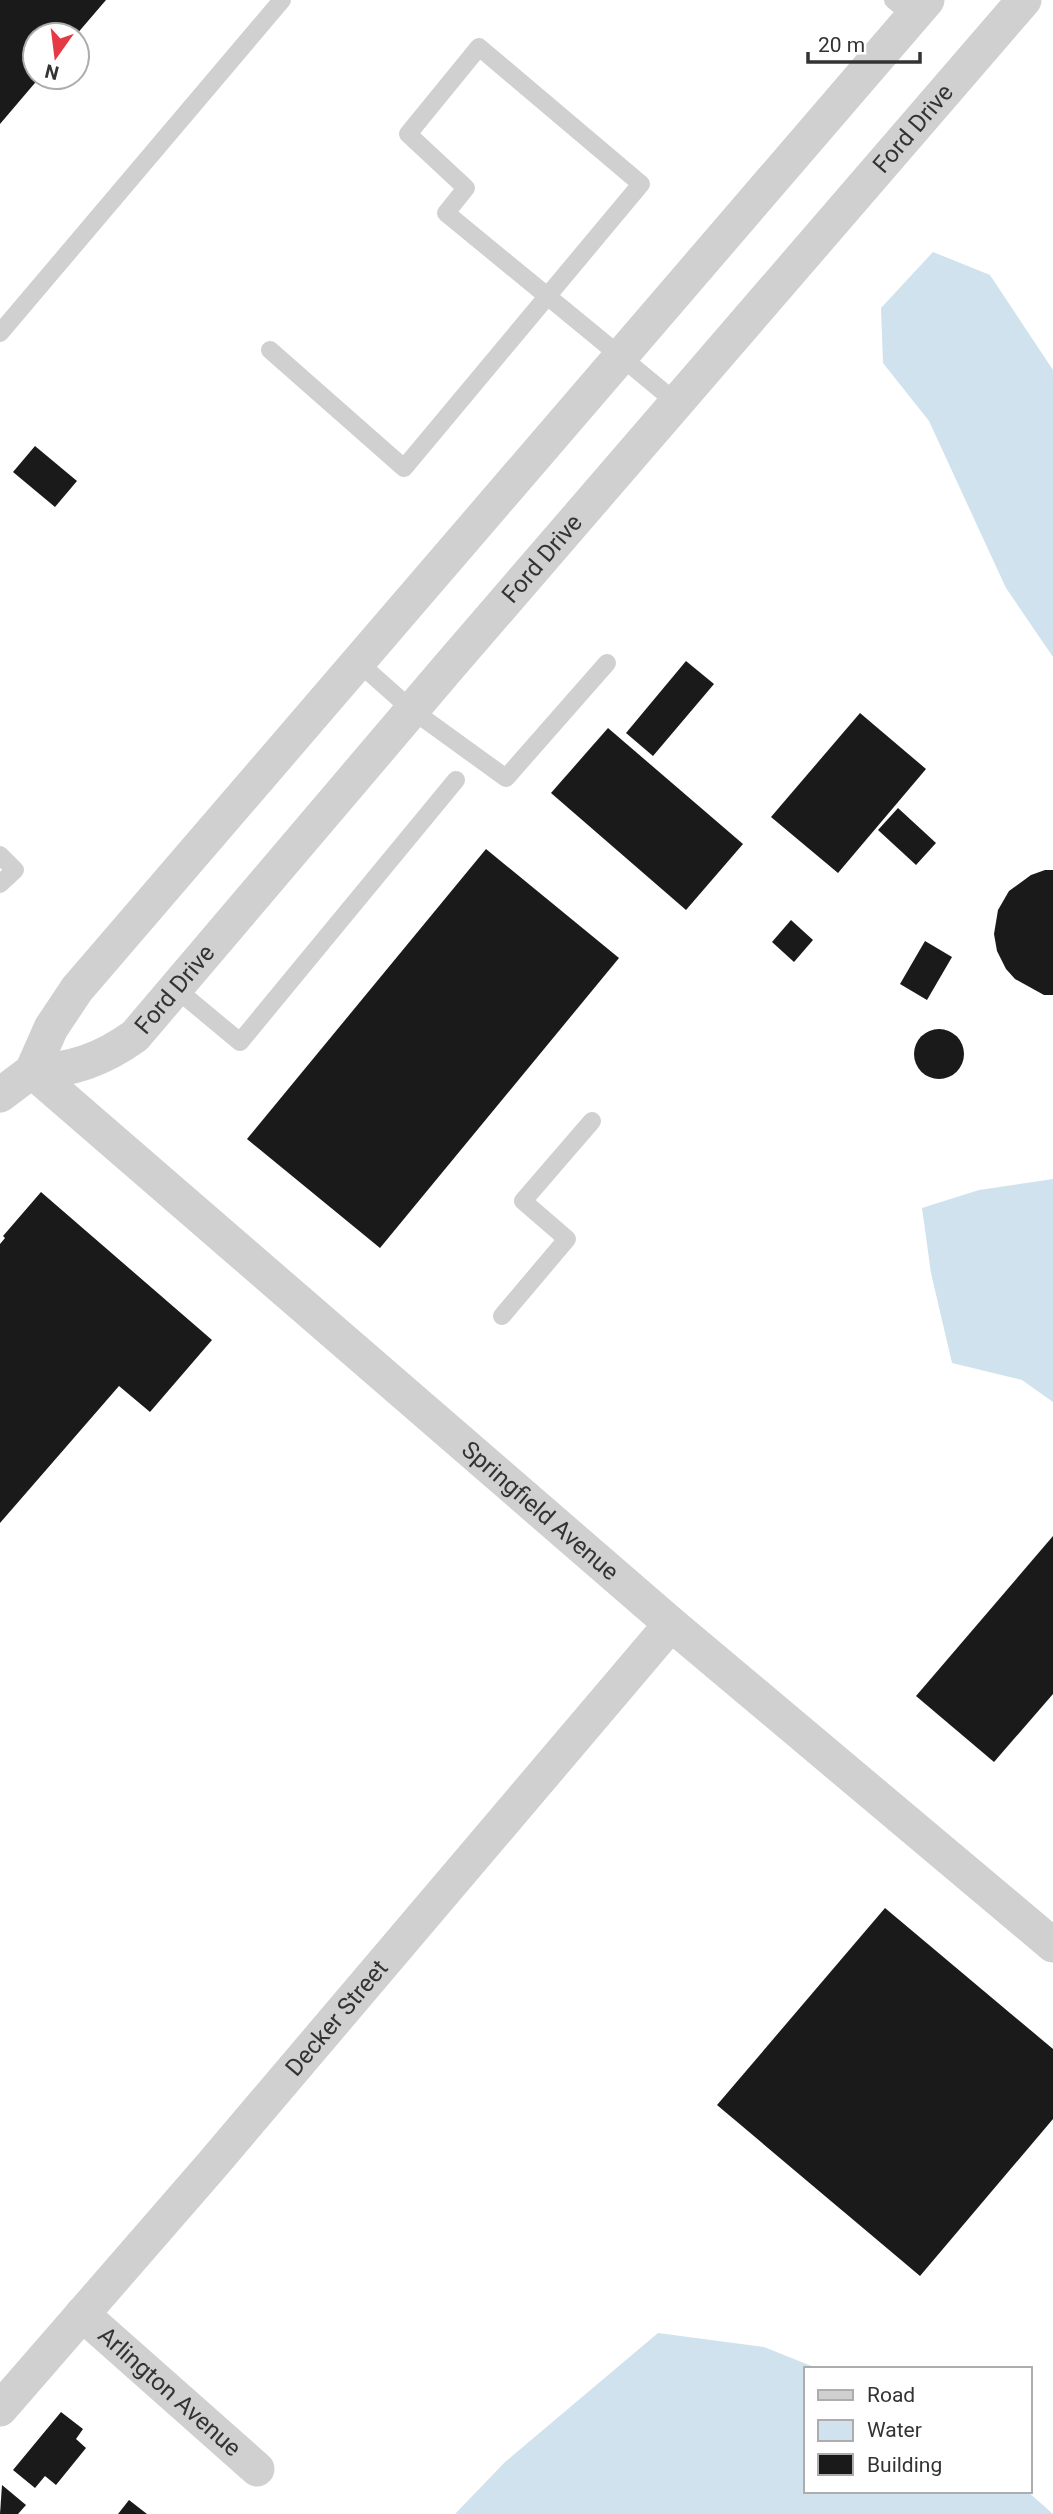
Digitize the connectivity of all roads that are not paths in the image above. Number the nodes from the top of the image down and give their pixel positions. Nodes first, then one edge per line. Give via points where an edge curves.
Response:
1 (282, 0) edge
2 (1024, 0) edge
3 (911, 6) edge
4 (549, 298) junction
5 (0, 333) edge
6 (270, 350) dead end
7 (620, 356) junction
8 (677, 404) junction
9 (359, 663) junction
10 (607, 663) dead end
11 (412, 710) junction
12 (456, 780) dead end
13 (0, 855) edge
14 (0, 884) edge
15 (175, 988) junction
16 (32, 1071) junction
17 (0, 1095) edge
18 (592, 1121) dead end
19 (502, 1316) dead end
20 (671, 1624) junction
21 (1053, 1945) edge
22 (82, 2314) junction
23 (0, 2409) edge
24 (257, 2469) dead end

1 - 5 lane
2 - 8 street, Ford Drive
3 - 7 street
4 - 4 lane via 641,184 479,47 408,134 466,188 446,213
4 - 6 lane via 404,468
4 - 7 lane
7 - 8 lane
7 - 9 street
8 - 11 street, Ford Drive
9 - 11 lane
9 - 16 street via 78,989 51,1028
10 - 11 lane via 506,778
11 - 15 street, Ford Drive
12 - 15 lane via 240,1042
13 - 14 lane via 15,870
15 - 16 street, Ford Drive via 135,1036 113,1052 80,1066
16 - 17 street
16 - 20 street, Springfield Avenue
18 - 19 lane via 523,1202 568,1239
20 - 21 street, Springfield Avenue
20 - 22 street, Decker Street
22 - 23 street, Decker Street
22 - 24 street, Arlington Avenue

